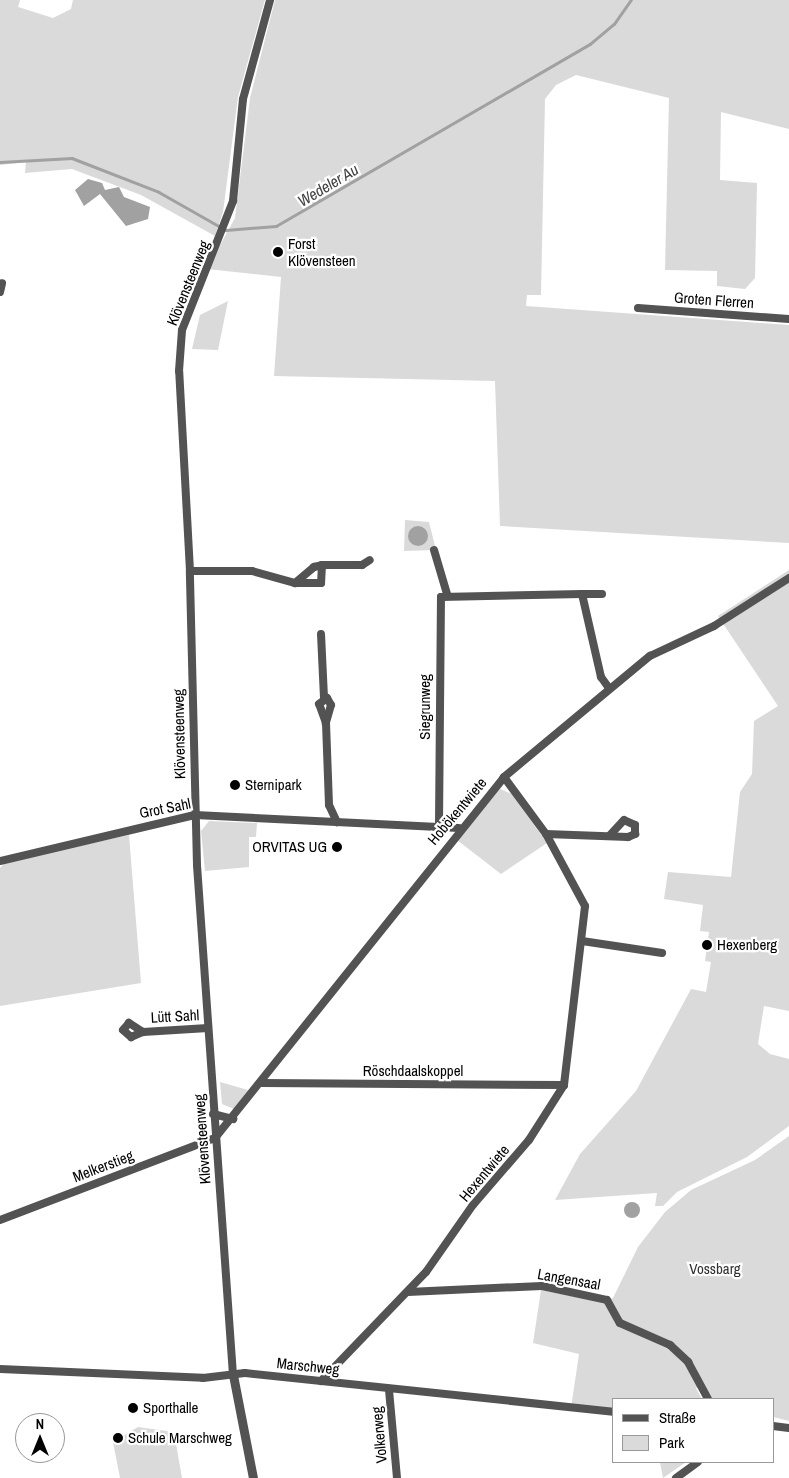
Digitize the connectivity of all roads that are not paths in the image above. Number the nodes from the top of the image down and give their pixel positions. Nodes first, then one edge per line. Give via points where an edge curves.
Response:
1 (270, 0) edge
2 (2, 283) dead end
3 (0, 292) edge
4 (638, 308) dead end
5 (789, 319) edge
6 (434, 550) dead end
7 (370, 560) dead end
8 (322, 564) junction
9 (190, 571) junction
10 (789, 578) edge
11 (295, 583) junction
12 (447, 594) junction
13 (582, 594) junction
14 (602, 594) dead end
15 (321, 634) dead end
16 (609, 688) junction
17 (324, 698) junction
18 (326, 723) junction
19 (504, 777) junction
20 (328, 805) junction
21 (195, 815) junction
22 (319, 820) junction
23 (337, 822) junction
24 (439, 824) junction
25 (460, 828) junction
26 (546, 834) junction
27 (610, 836) dead end
28 (0, 861) edge
29 (582, 941) junction
30 (662, 953) dead end
31 (208, 1028) junction
32 (143, 1032) dead end
33 (262, 1083) junction
34 (564, 1085) junction
35 (214, 1114) junction
36 (233, 1119) junction
37 (215, 1138) junction
38 (0, 1220) edge
39 (408, 1292) junction
40 (0, 1369) edge
41 (233, 1375) junction
42 (321, 1381) junction
43 (389, 1390) junction
44 (707, 1398) edge
45 (612, 1412) edge
46 (774, 1426) edge
47 (789, 1428) edge
48 (697, 1463) edge
49 (253, 1478) edge
50 (397, 1478) edge
51 (676, 1478) edge

1 - 9 street, Klövensteenweg via 243,99 228,220 182,330 179,371
2 - 3 street
4 - 5 street, Groten Flerren
6 - 12 street
7 - 8 street via 362,564
8 - 11 street
8 - 11 street via 321,583
9 - 11 street via 252,571
9 - 21 street, Klövensteenweg
10 - 16 street, Hobökentwiete via 714,626 650,656
12 - 13 street
12 - 24 street, Siegrunweg via 438,603
13 - 14 street
13 - 16 street via 601,677
15 - 17 street
16 - 19 street, Hobökentwiete
17 - 18 street via 318,706
17 - 18 street via 332,705
18 - 20 street
19 - 25 street, Hobökentwiete
19 - 26 street, Hexentwiete
20 - 22 street
20 - 23 street
21 - 22 street, Grot Sahl
21 - 28 street, Grot Sahl
21 - 31 street, Klövensteenweg
22 - 23 street, Grot Sahl
23 - 24 street, Grot Sahl
24 - 25 street, Grot Sahl
25 - 33 street, Hobökentwiete
26 - 27 street
26 - 29 street, Hexentwiete via 583,898
29 - 30 street
29 - 34 street, Hexentwiete
31 - 32 street, Lütt Sahl
31 - 35 street, Klövensteenweg
33 - 34 street, Röschdaalskoppel
33 - 36 street, Hobökentwiete
34 - 39 street, Hexentwiete via 529,1140
35 - 36 street
35 - 37 street, Klövensteenweg
36 - 37 street, Hobökentwiete
37 - 38 street, Melkerstieg
37 - 41 street, Klövensteenweg
39 - 42 street, Hexentwiete
39 - 44 street, Langensaal via 542,1286 607,1300 620,1323 670,1345 688,1362
40 - 41 street, Marschweg via 202,1378
41 - 42 street, Marschweg
41 - 49 street, Klövensteenweg
42 - 43 street, Marschweg
43 - 45 street, Marschweg
43 - 50 street, Volkerweg
46 - 47 street
48 - 51 street

